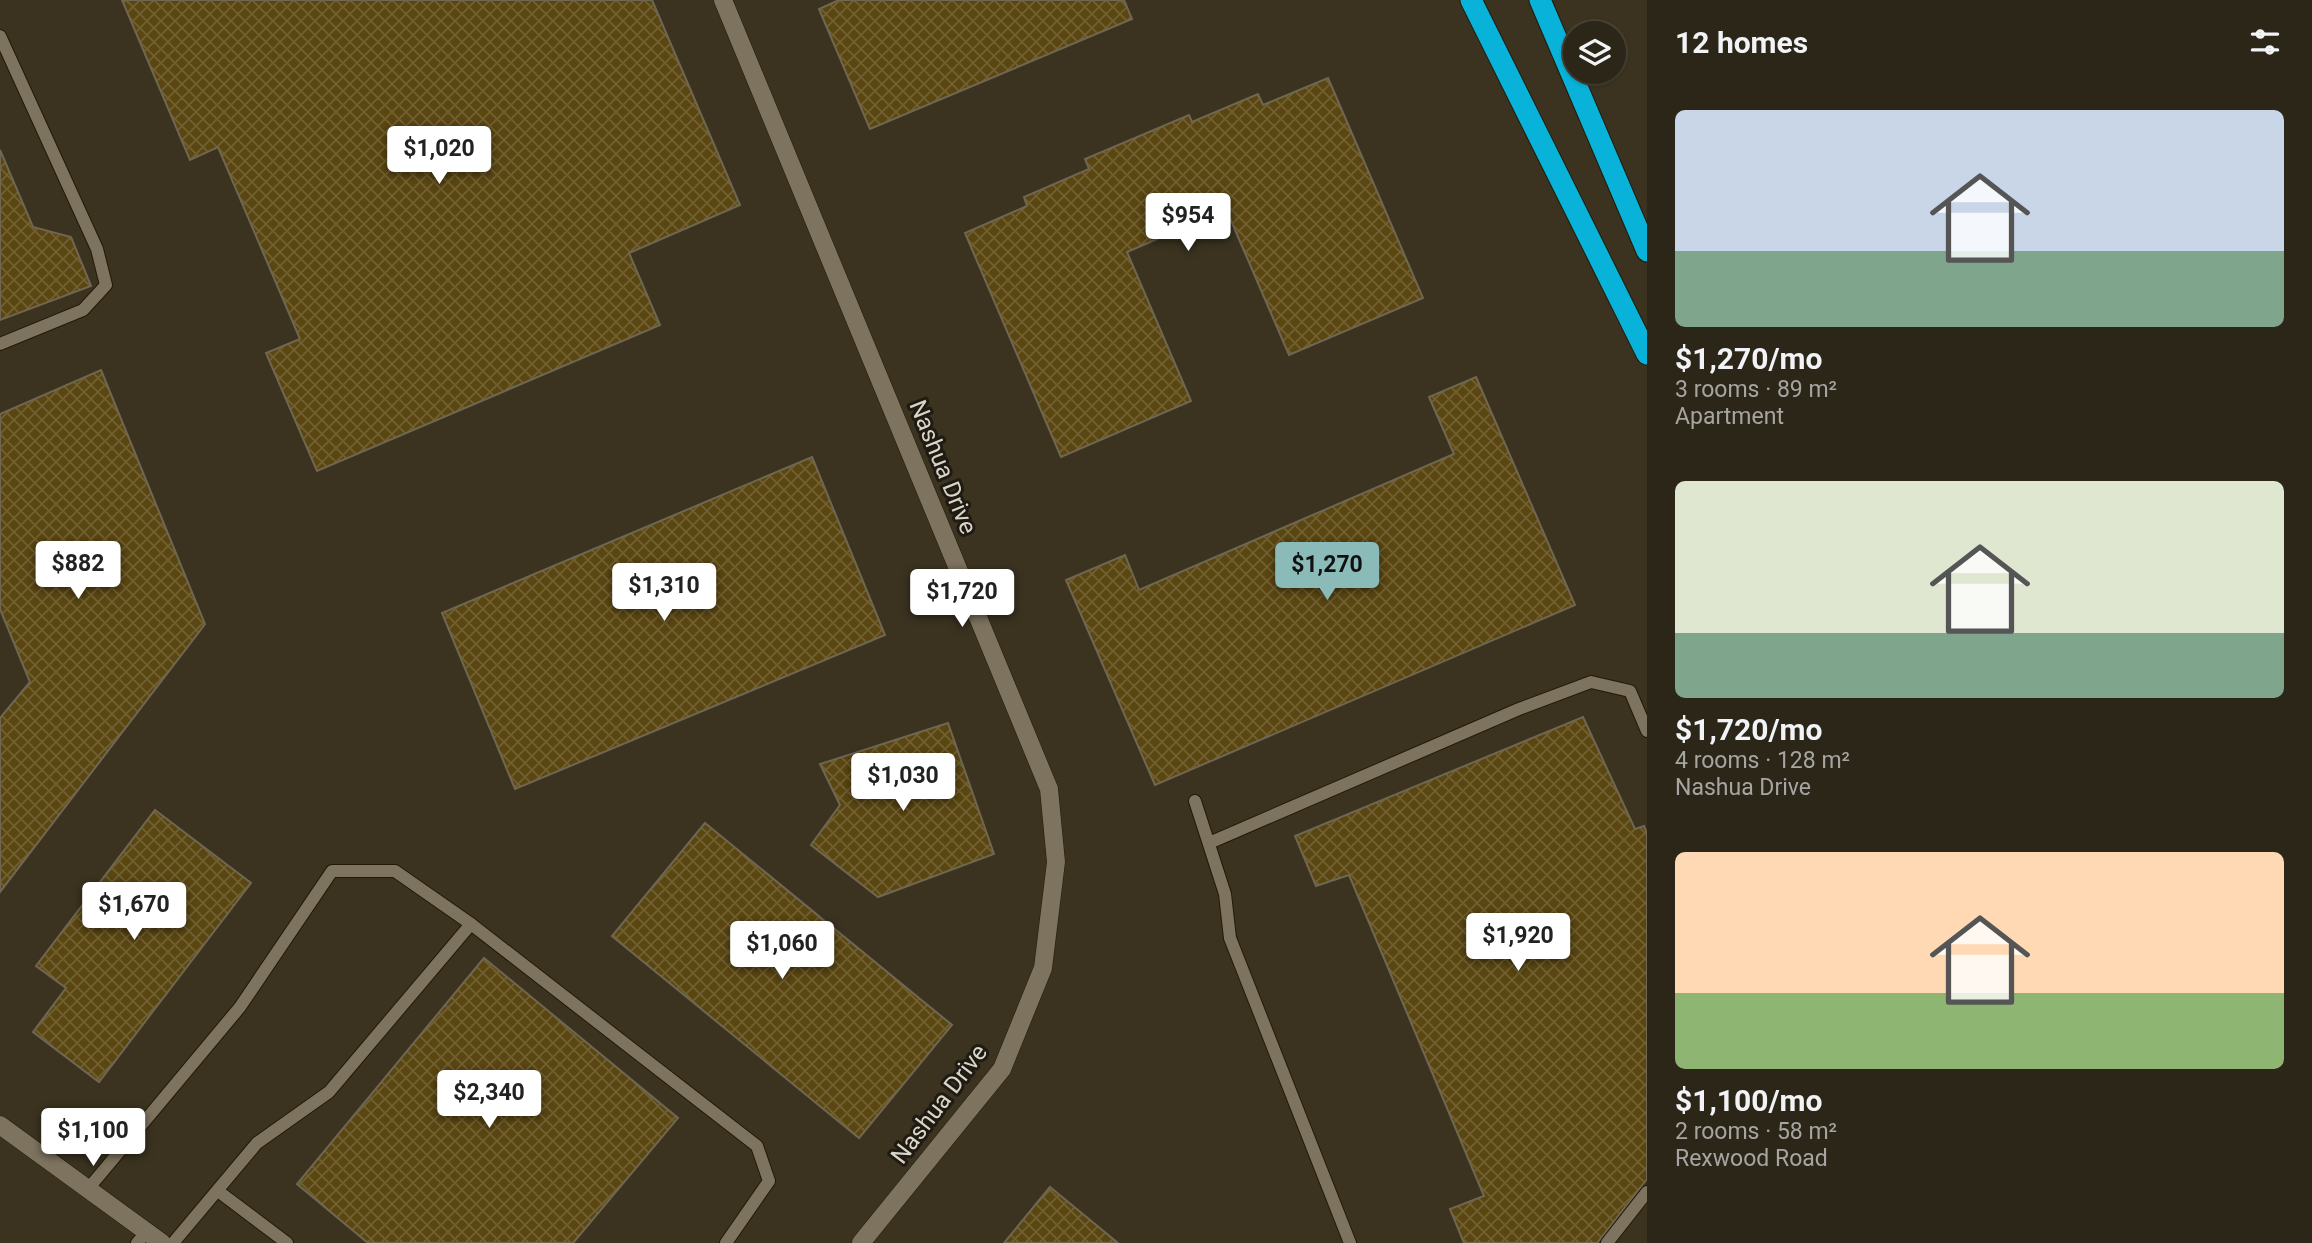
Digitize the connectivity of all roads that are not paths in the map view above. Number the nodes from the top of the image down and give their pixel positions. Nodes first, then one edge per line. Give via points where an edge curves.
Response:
1 (723, 0) edge
2 (1471, 0) edge
3 (1540, 0) edge
4 (0, 36) edge
5 (1647, 251) edge
6 (0, 344) edge
7 (1647, 354) edge
8 (1647, 731) edge
9 (1195, 801) dead end
10 (1209, 843) junction
11 (471, 924) junction
12 (0, 1125) edge
13 (88, 1188) junction
14 (218, 1191) junction
15 (1647, 1192) edge
16 (142, 1237) edge
17 (162, 1243) edge
18 (173, 1243) edge
19 (287, 1243) edge
20 (726, 1243) edge
21 (861, 1243) edge
22 (1350, 1243) edge
23 (1606, 1243) edge

1 - 21 street, Nashua Drive via 1049,789 1056,862 1043,968 1002,1069
2 - 7 highway
3 - 5 highway
4 - 6 lane via 92,239 106,285 83,310
8 - 10 lane via 1630,691 1591,681
9 - 10 lane
10 - 22 lane via 1225,894 1230,938
11 - 13 lane via 395,871 332,871 240,1007
11 - 14 lane via 329,1092 257,1143
11 - 20 lane via 757,1146 769,1181
12 - 13 street
13 - 16 street
14 - 18 lane
14 - 19 lane
15 - 23 lane
16 - 17 street

